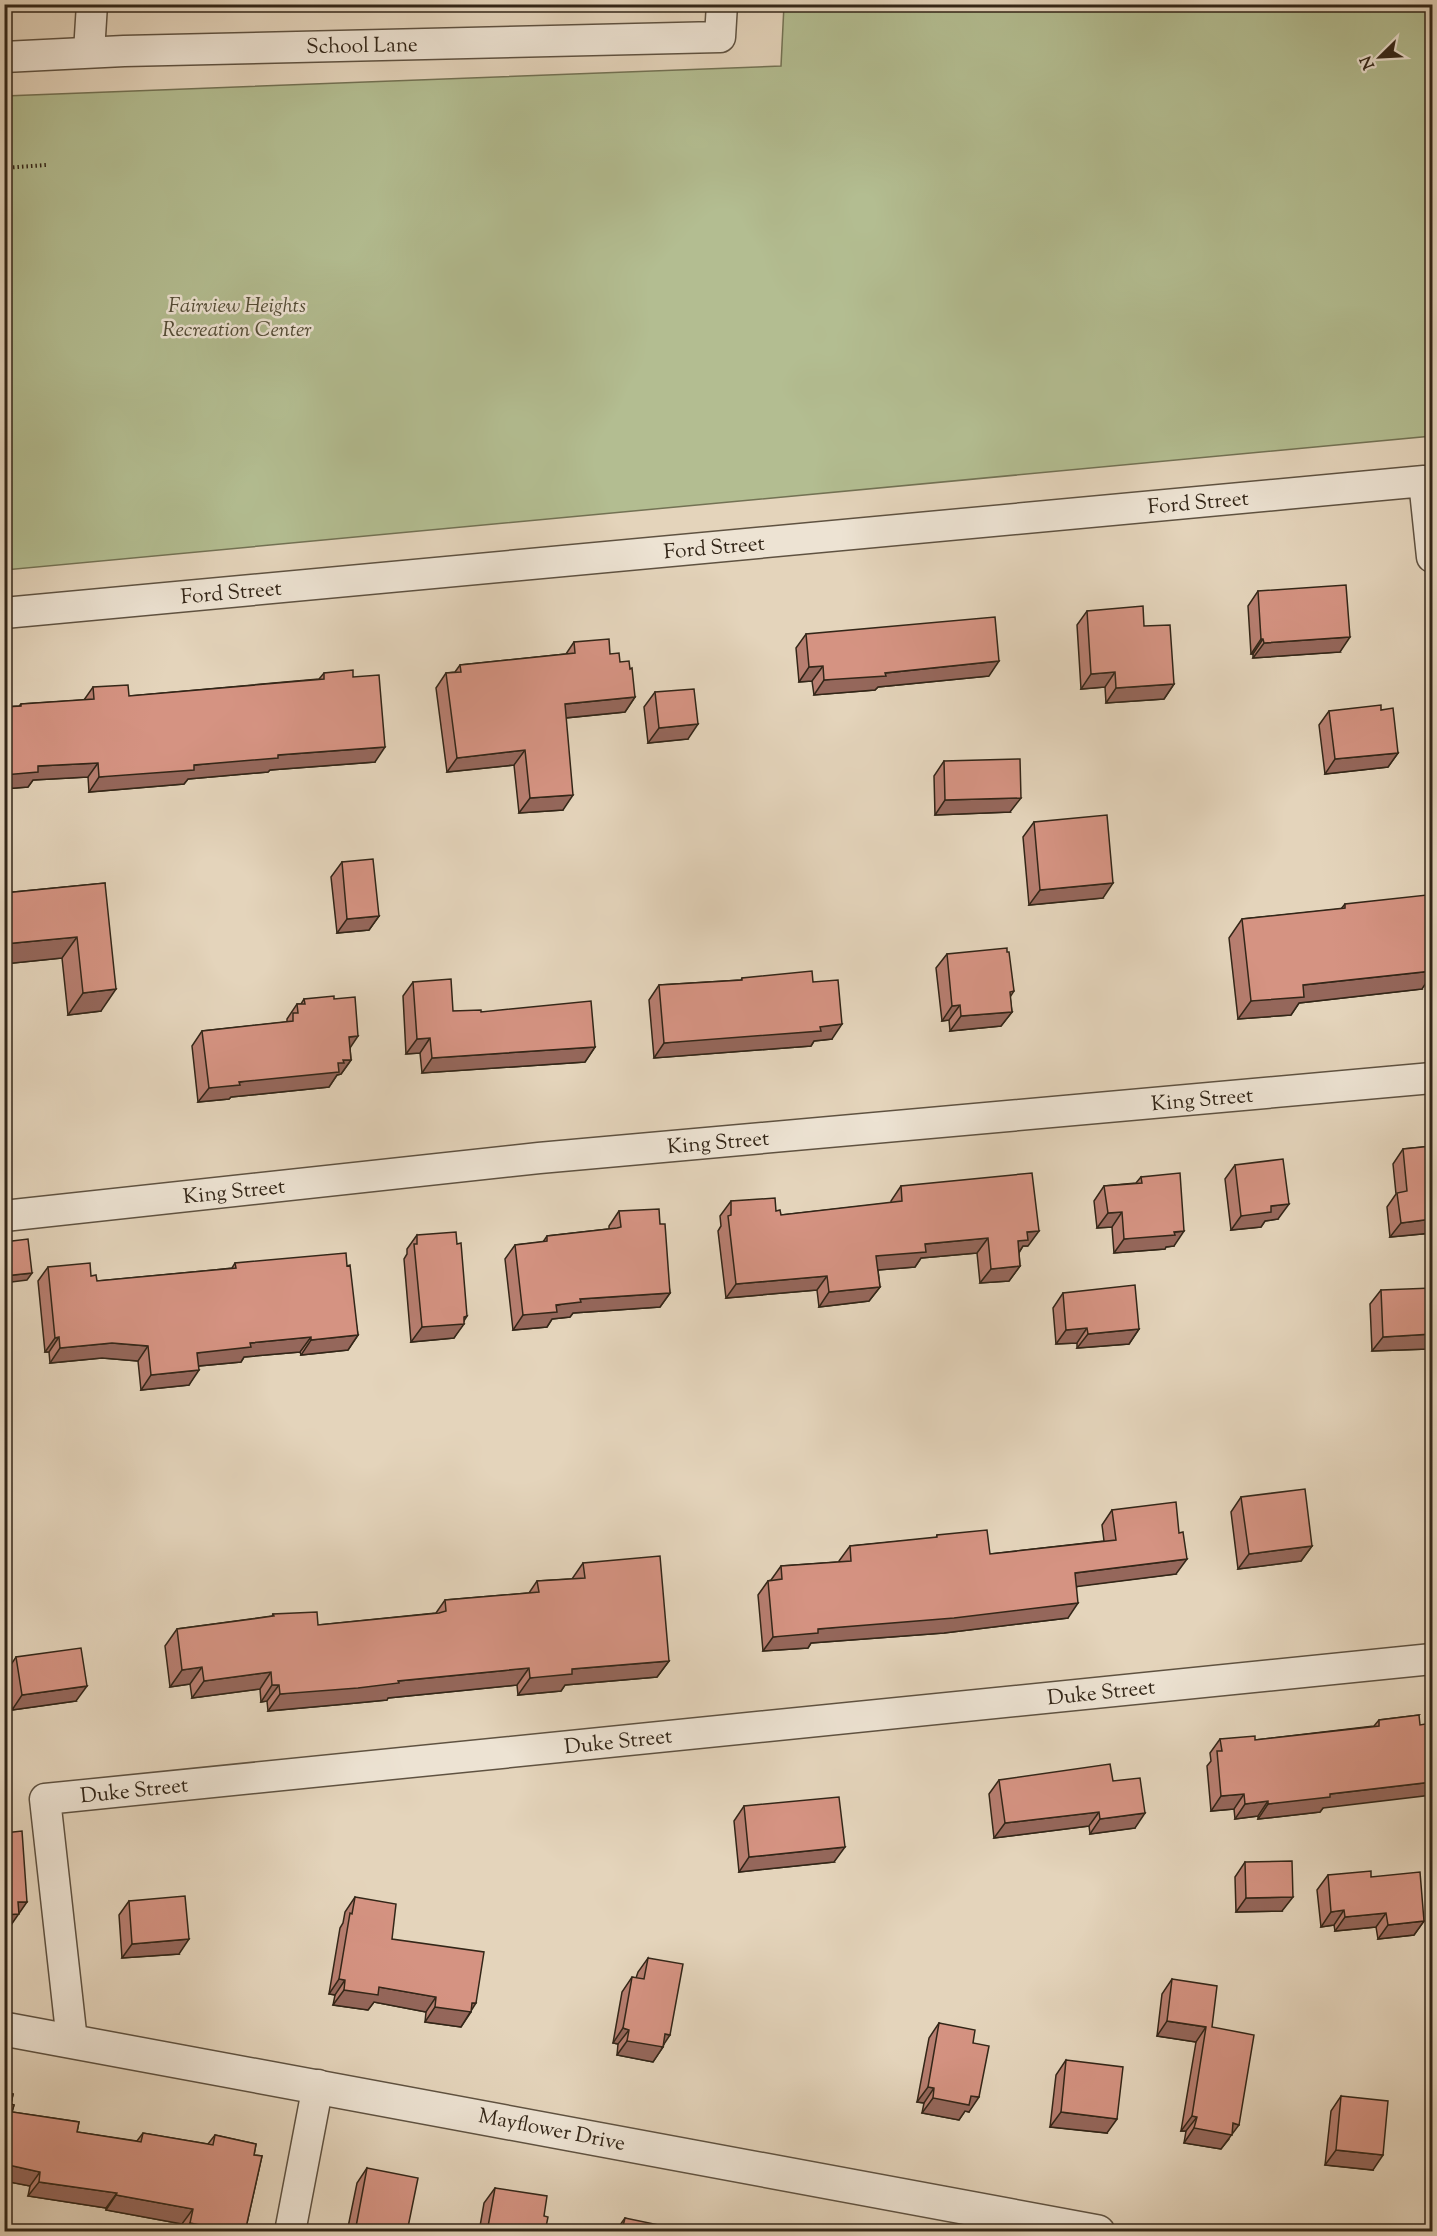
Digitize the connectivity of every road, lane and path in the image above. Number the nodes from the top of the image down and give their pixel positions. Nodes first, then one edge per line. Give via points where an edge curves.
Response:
1 (92, 4) edge
2 (722, 4) edge
3 (89, 52) junction
4 (4, 57) edge
5 (46, 165) dead end
6 (4, 168) edge
7 (1432, 557) edge
8 (4, 613) edge
9 (1432, 1078) edge
10 (4, 1216) edge
11 (1432, 1659) edge
12 (4, 2029) edge
13 (72, 2041) junction
14 (318, 2085) junction
15 (290, 2232) edge
16 (1098, 2232) edge

1 - 3 street
2 - 3 street, School Lane via 720,37
3 - 4 street, School Lane
5 - 6 path
7 - 8 street, Ford Street via 1424,481
9 - 10 street, King Street via 539,1158
11 - 13 street, Duke Street via 45,1799
12 - 13 street, Mayflower Drive
13 - 14 street, Mayflower Drive
14 - 15 street
14 - 16 street, Mayflower Drive

